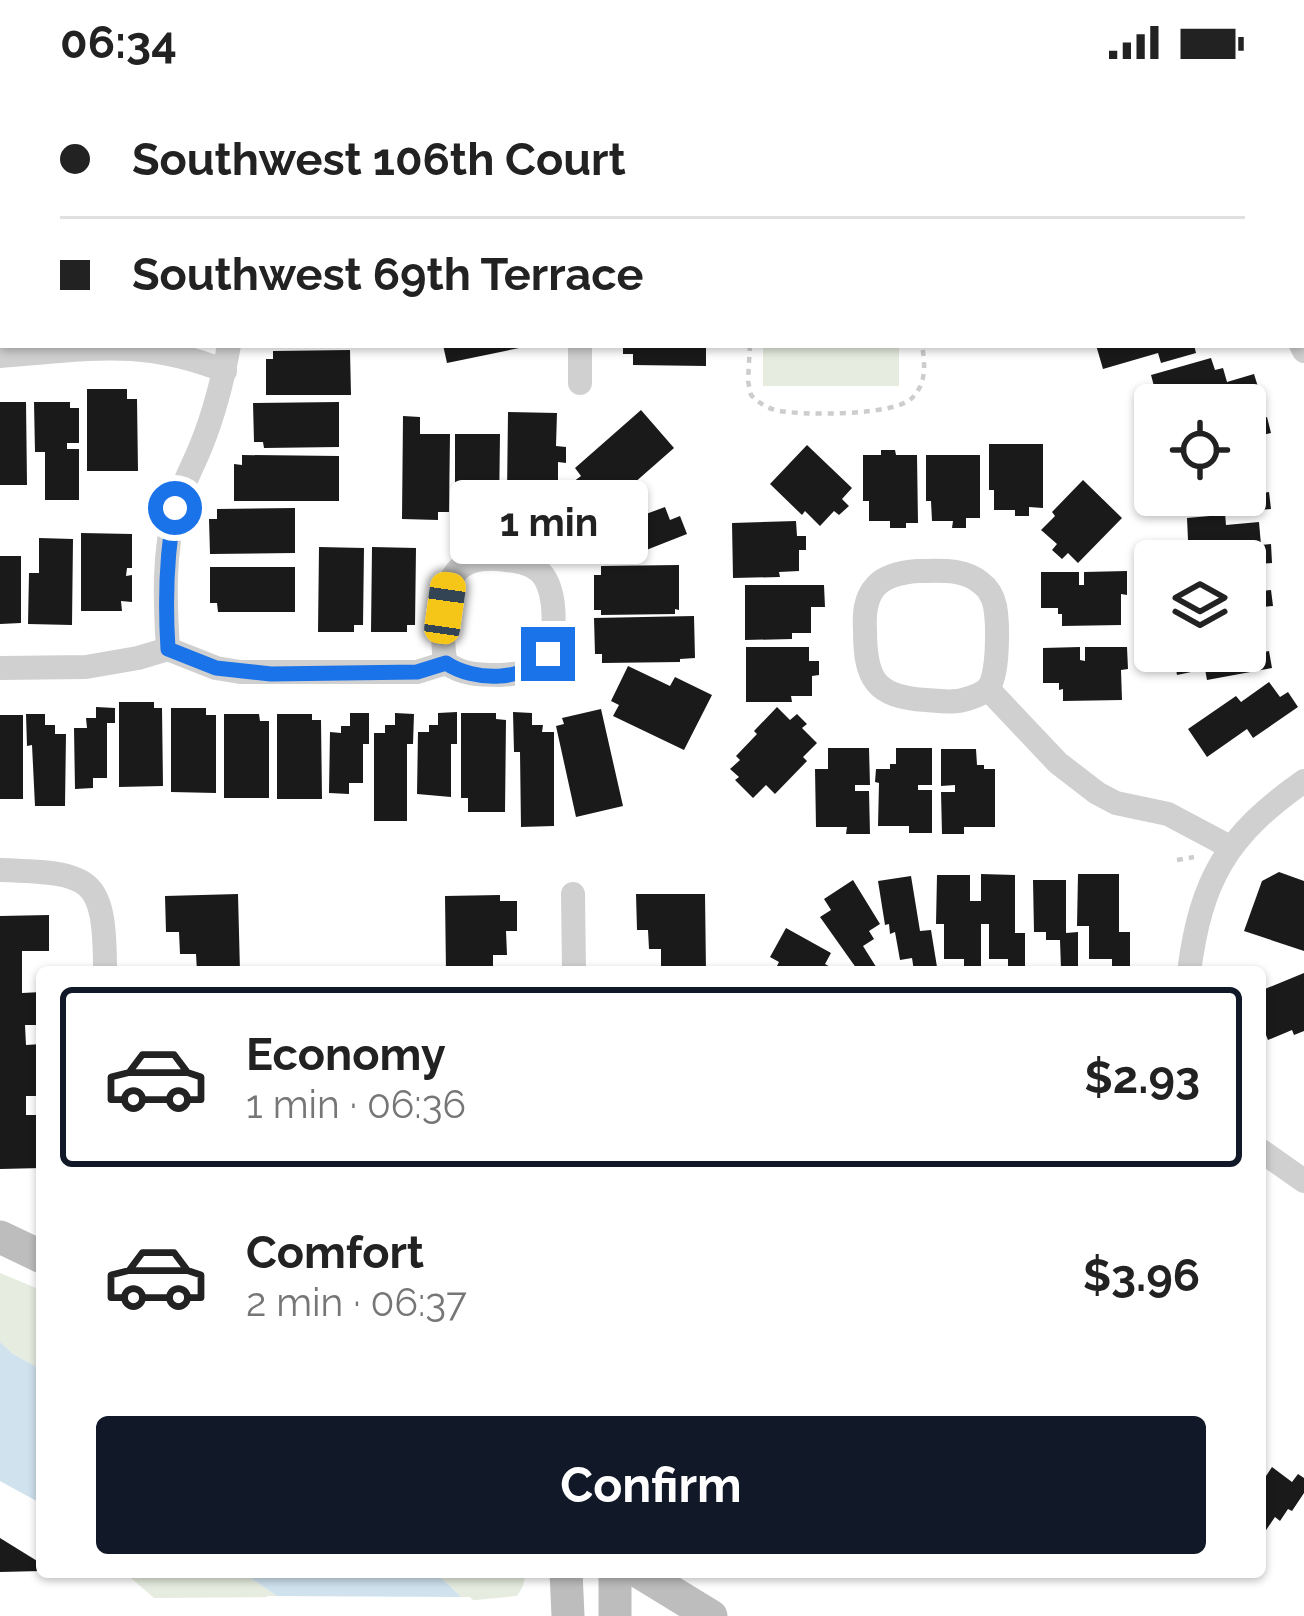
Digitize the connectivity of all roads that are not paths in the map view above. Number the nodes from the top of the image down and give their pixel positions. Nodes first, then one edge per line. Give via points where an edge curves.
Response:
1 (111, 348) edge
2 (141, 348) edge
3 (229, 348) edge
4 (580, 348) edge
5 (0, 356) edge
6 (225, 371) junction
7 (580, 383) dead end
8 (168, 649) junction
9 (446, 663) junction
10 (0, 668) edge
11 (988, 688) junction
12 (1304, 781) edge
13 (1230, 847) junction
14 (0, 870) edge
15 (573, 894) dead end
16 (105, 966) edge
17 (574, 966) edge
18 (1190, 966) edge
19 (1266, 1154) edge
20 (1304, 1181) edge
21 (0, 1238) edge
22 (36, 1254) edge
23 (566, 1578) edge
24 (615, 1578) edge
25 (649, 1578) edge
26 (568, 1616) edge
27 (615, 1616) edge
28 (711, 1616) edge

1 - 5 street
2 - 6 street
3 - 6 street
4 - 7 street
6 - 8 street via 175,508
8 - 9 street via 216,668 271,674 417,672
8 - 10 street via 86,667
9 - 9 street via 480,675 539,665 552,637 542,573 483,558 453,574 443,624
11 - 11 street via 996,608 979,581 918,571 878,583 864,615 872,680 903,699 958,702
11 - 13 street via 1096,794 1168,814
12 - 13 street
13 - 18 street via 1206,893
14 - 16 street via 81,879 104,923
15 - 17 street
19 - 20 street
21 - 22 street
23 - 26 street
24 - 27 street
25 - 28 street

